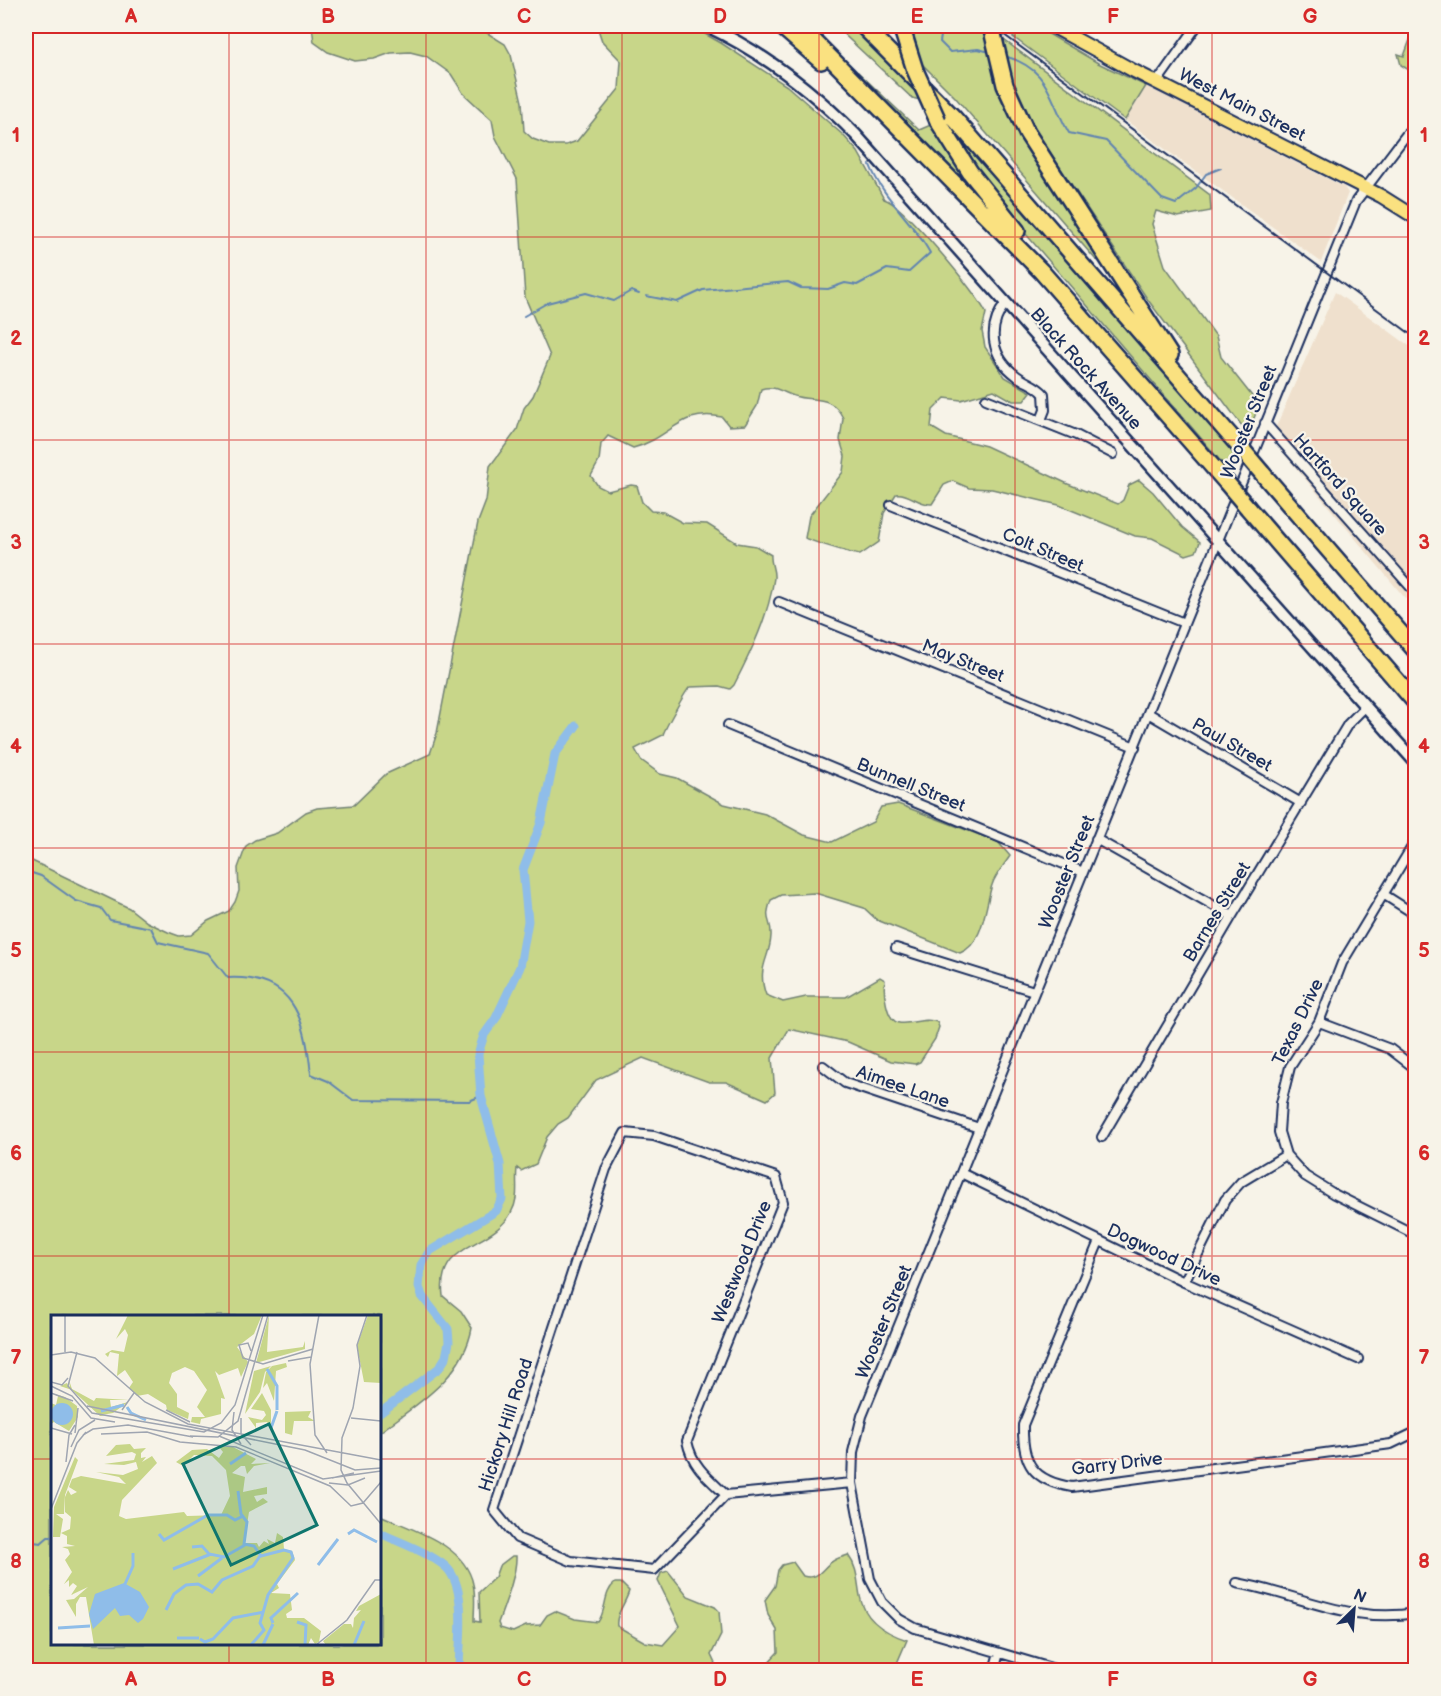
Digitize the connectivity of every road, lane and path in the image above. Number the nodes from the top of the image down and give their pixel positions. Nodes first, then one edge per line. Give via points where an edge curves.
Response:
1 (707, 26) edge
2 (780, 26) edge
3 (799, 26) edge
4 (863, 26) edge
5 (901, 26) edge
6 (991, 26) edge
7 (1052, 26) edge
8 (1197, 26) edge
9 (1157, 82) junction
10 (1416, 122) edge
11 (935, 162) junction
12 (1364, 187) junction
13 (1416, 218) edge
14 (1006, 303) junction
15 (1140, 382) junction
16 (986, 399) dead end
17 (1213, 416) junction
18 (1041, 420) junction
19 (1265, 423) junction
20 (1113, 454) dead end
21 (891, 505) dead end
22 (1218, 540) junction
23 (1416, 593) edge
24 (779, 602) dead end
25 (1184, 623) junction
26 (1416, 651) edge
27 (1416, 703) edge
28 (1365, 706) junction
29 (1148, 713) junction
30 (728, 725) dead end
31 (1135, 747) junction
32 (1416, 763) edge
33 (1301, 803) junction
34 (1096, 839) junction
35 (1416, 840) edge
36 (1083, 872) junction
37 (1383, 894) junction
38 (1232, 915) junction
39 (1416, 915) edge
40 (896, 948) dead end
41 (1034, 991) junction
42 (1319, 1022) junction
43 (823, 1066) dead end
44 (1416, 1069) edge
45 (979, 1128) junction
46 (625, 1133) joint
47 (1102, 1137) dead end
48 (1286, 1155) junction
49 (961, 1173) junction
50 (1416, 1235) edge
51 (1099, 1241) junction
52 (1184, 1282) junction
53 (1358, 1359) dead end
54 (1416, 1432) edge
55 (852, 1483) junction
56 (726, 1495) junction
57 (1237, 1583) dead end
58 (1416, 1613) edge
59 (999, 1653) junction
60 (994, 1671) edge
61 (1058, 1671) edge

1 - 14 street, Black Rock Avenue via 781,69 832,110
2 - 11 highway
3 - 11 highway
4 - 17 highway via 953,117
5 - 15 highway, bridge via 917,76 938,121 983,190 1115,345
6 - 17 highway via 1005,85 1038,153
7 - 9 main road, West Main Street
8 - 9 street
9 - 12 main road, West Main Street
10 - 12 street, Wooster Street
11 - 15 highway via 1048,278
12 - 13 main road, West Main Street
12 - 19 street, Wooster Street
14 - 18 street via 994,321 995,347 1008,369 1044,394
14 - 22 street, Black Rock Avenue
15 - 27 highway, bridge
16 - 18 street
17 - 26 highway, bridge
18 - 20 street
19 - 22 street, Wooster Street
19 - 23 street, Hartford Square
21 - 25 street, Colt Street
22 - 25 street, Wooster Street
22 - 28 street, Black Rock Avenue
24 - 31 street, May Street
25 - 29 street, Wooster Street
28 - 32 street, Black Rock Avenue
28 - 33 street, Barnes Street via 1348,724
29 - 31 street, Wooster Street
29 - 33 street, Paul Street
30 - 36 street, Bunnell Street
31 - 34 street, Wooster Street
33 - 38 street, Barnes Street
34 - 36 street, Wooster Street
34 - 38 street
35 - 37 street, Texas Drive
36 - 41 street, Wooster Street
37 - 39 street
37 - 42 street, Texas Drive via 1342,963
38 - 47 street, Barnes Street
40 - 41 street
41 - 45 street, Wooster Street
42 - 44 street via 1390,1049
42 - 48 street, Texas Drive via 1290,1067 1281,1103 1279,1131
43 - 45 street, Aimee Lane via 845,1083
45 - 49 street, Wooster Street
46 - 56 street, Westwood Drive via 654,1136 776,1177 783,1202 687,1441 690,1456 701,1472
46 - 56 street, Hickory Hill Road via 606,1169 494,1510 518,1538 571,1561 654,1570
48 - 50 street via 1305,1176 1334,1194
48 - 52 street via 1241,1182 1225,1200
49 - 51 street, Dogwood Drive
49 - 55 street, Wooster Street via 862,1416 853,1452
51 - 52 street, Dogwood Drive
51 - 54 street, Garry Drive via 1023,1425 1022,1446 1032,1468 1050,1484 1072,1487 1391,1444
52 - 53 street, Dogwood Drive
55 - 56 street
55 - 59 street, Wooster Street via 870,1579 889,1610 907,1624
57 - 58 street via 1329,1610 1384,1616
59 - 60 street
59 - 61 street

